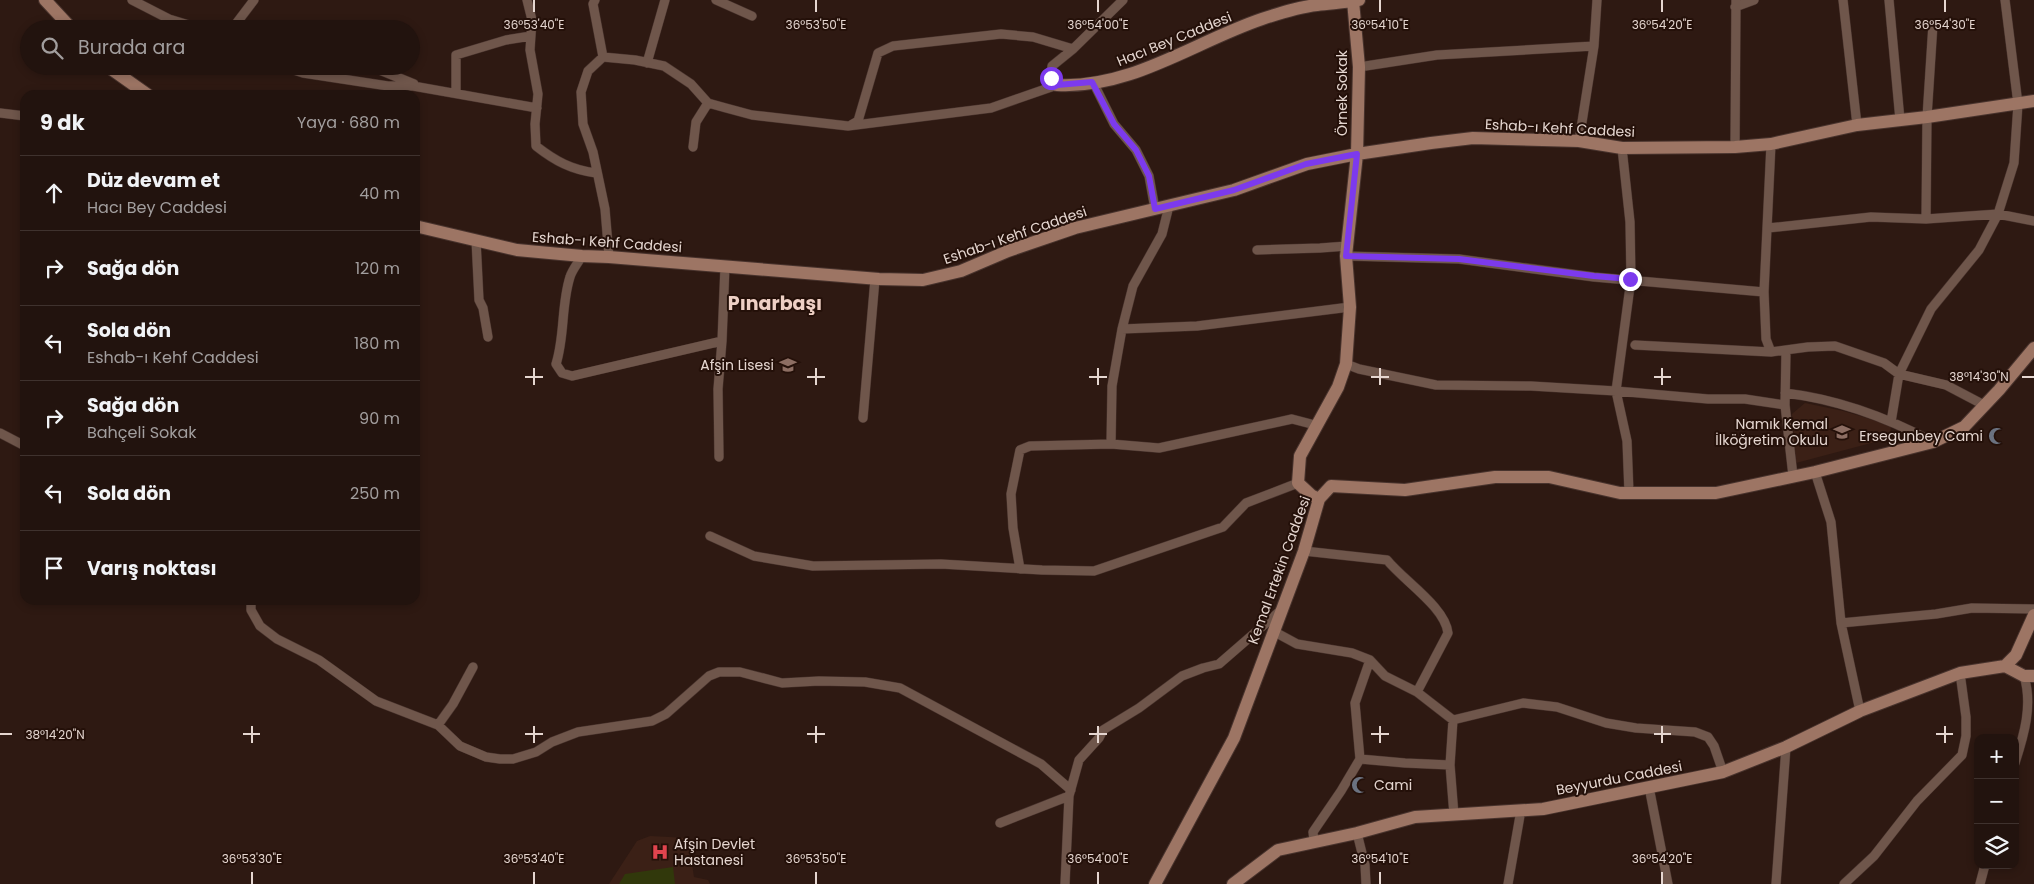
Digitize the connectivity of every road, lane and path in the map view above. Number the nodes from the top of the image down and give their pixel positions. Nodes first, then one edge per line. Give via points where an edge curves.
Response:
1 (45, 0) edge
2 (132, 0) edge
3 (254, 0) edge
4 (527, 0) edge
5 (595, 0) edge
6 (666, 0) edge
7 (716, 0) edge
8 (1123, 0) edge
9 (1355, 0) edge
10 (1597, 0) edge
11 (1754, 0) edge
12 (1843, 0) edge
13 (1890, 0) edge
14 (2005, 0) edge
15 (1736, 3) edge
16 (752, 16) dead end
17 (64, 20) edge
18 (172, 20) edge
19 (239, 20) edge
20 (1933, 24) dead end
21 (531, 36) junction
22 (1594, 46) junction
23 (1073, 50) junction
24 (603, 57) junction
25 (646, 63) junction
26 (1359, 67) junction
27 (120, 75) edge
28 (316, 75) edge
29 (392, 75) edge
30 (1092, 82) junction
31 (1057, 85) junction
32 (424, 88) junction
33 (141, 90) edge
34 (456, 93) junction
35 (2034, 101) edge
36 (708, 103) junction
37 (2018, 104) junction
38 (537, 108) junction
39 (0, 113) edge
40 (20, 115) edge
41 (1927, 117) junction
42 (1900, 120) junction
43 (1857, 125) junction
44 (848, 126) junction
45 (1580, 141) junction
46 (1771, 144) junction
47 (692, 147) dead end
48 (1735, 147) junction
49 (1622, 148) junction
50 (1357, 154) junction
51 (596, 173) junction
52 (1169, 206) junction
53 (1155, 209) junction
54 (1998, 214) junction
55 (1926, 219) junction
56 (2034, 221) edge
57 (420, 227) edge
58 (1768, 228) junction
59 (476, 240) junction
60 (1257, 250) dead end
61 (1347, 251) junction
62 (582, 256) junction
63 (610, 256) junction
64 (725, 266) junction
65 (876, 279) junction
66 (1630, 279) junction
67 (1764, 292) junction
68 (1350, 307) junction
69 (1122, 329) junction
70 (488, 337) dead end
71 (722, 341) junction
72 (1635, 344) dead end
73 (2034, 348) edge
74 (1786, 351) junction
75 (1771, 352) junction
76 (2029, 358) edge
77 (1346, 364) junction
78 (1900, 374) junction
79 (1616, 391) junction
80 (1785, 393) junction
81 (1785, 405) junction
82 (1984, 405) junction
83 (863, 418) dead end
84 (1891, 422) junction
85 (1316, 425) junction
86 (0, 433) edge
87 (1933, 442) junction
88 (20, 443) edge
89 (1111, 444) junction
90 (719, 458) dead end
91 (1815, 472) junction
92 (1793, 476) junction
93 (1298, 483) junction
94 (1629, 493) junction
95 (1319, 499) junction
96 (710, 536) dead end
97 (1304, 551) junction
98 (1020, 569) junction
99 (251, 605) edge
100 (2034, 609) edge
101 (1280, 611) junction
102 (2034, 615) edge
103 (1842, 623) junction
104 (1273, 631) junction
105 (2016, 655) junction
106 (1370, 660) junction
107 (2005, 666) junction
108 (473, 667) dead end
109 (1960, 672) junction
110 (2029, 676) edge
111 (1417, 692) junction
112 (1860, 711) junction
113 (1453, 720) junction
114 (438, 725) junction
115 (1786, 747) junction
116 (2019, 747) edge
117 (1360, 758) junction
118 (1450, 765) junction
119 (1723, 772) junction
120 (1649, 787) junction
121 (1070, 793) junction
122 (1521, 810) junction
123 (1454, 815) junction
124 (1000, 823) dead end
125 (1357, 833) junction
126 (1314, 841) junction
127 (1984, 869) edge
128 (1066, 884) edge
129 (1155, 884) edge
130 (1233, 884) edge
131 (1366, 884) edge
132 (1508, 884) edge
133 (1668, 884) edge
134 (1776, 884) edge
135 (1844, 884) edge
136 (1980, 884) edge

1 - 17 street
2 - 18 street
3 - 19 street
4 - 21 street via 532,20
5 - 24 street via 593,4
6 - 25 street
7 - 16 street
8 - 23 street
9 - 26 street, Örnek Sokak
9 - 30 street, Hacı Bey Caddesi via 1299,7 1144,70 1121,78
10 - 22 street
11 - 15 street
12 - 43 street
13 - 42 street
14 - 37 street
15 - 48 street
20 - 41 street
21 - 34 street via 456,55
21 - 38 street
22 - 26 street via 1438,55
22 - 45 street
23 - 31 street via 1052,66 1051,78
23 - 44 street via 1033,37 1001,34 893,46 878,53 858,121
24 - 25 street
24 - 51 street via 588,71 581,92 583,124
25 - 36 street via 664,66 691,84
26 - 50 street, Örnek Sokak
27 - 33 street
28 - 32 street
29 - 32 street
30 - 31 street, Hacı Bey Caddesi
30 - 53 street via 1114,124 1136,150 1149,176
31 - 44 street via 991,108
32 - 34 street
34 - 38 street
35 - 37 street, Eshab-ı Kehf Caddesi
36 - 44 street via 752,114
36 - 47 street via 696,122
37 - 41 street, Eshab-ı Kehf Caddesi
37 - 54 street via 2014,163
38 - 51 street via 536,146 553,160
39 - 40 street
41 - 42 street, Eshab-ı Kehf Caddesi
41 - 55 street
42 - 43 street, Eshab-ı Kehf Caddesi
43 - 46 street, Eshab-ı Kehf Caddesi
45 - 49 street, Eshab-ı Kehf Caddesi
45 - 50 street, Eshab-ı Kehf Caddesi via 1473,138
46 - 48 street, Eshab-ı Kehf Caddesi
46 - 58 street
48 - 49 street, Eshab-ı Kehf Caddesi
49 - 66 street via 1630,222
50 - 52 street, Eshab-ı Kehf Caddesi via 1306,164 1234,190
50 - 61 street, Örnek Sokak
51 - 63 street via 605,209
52 - 53 street, Eshab-ı Kehf Caddesi
52 - 69 street via 1162,234 1133,286
53 - 65 street, Eshab-ı Kehf Caddesi via 1075,228 961,271 923,280
54 - 55 street
54 - 56 street
54 - 78 street via 1978,250 1931,309
55 - 58 street via 1871,217
57 - 59 street, Eshab-ı Kehf Caddesi
58 - 67 street
59 - 62 street, Eshab-ı Kehf Caddesi via 517,250
59 - 70 street via 479,300
60 - 61 street via 1320,248
61 - 66 street via 1459,259
61 - 68 street, Örnek Sokak
62 - 63 street, Eshab-ı Kehf Caddesi
62 - 71 street via 570,276 565,302 561,349 556,364 562,373 572,376
63 - 64 street, Eshab-ı Kehf Caddesi
64 - 65 street, Eshab-ı Kehf Caddesi
64 - 71 street
65 - 83 street
66 - 67 street
66 - 79 street
67 - 75 street via 1766,339
68 - 69 street via 1197,326
68 - 77 street, Örnek Sokak
69 - 89 street via 1112,386
71 - 90 street via 718,390
72 - 75 street
73 - 76 street, Kemal Ertekin Caddesi
74 - 75 street
74 - 78 street via 1835,346 1884,363
74 - 80 street
76 - 82 street, Kemal Ertekin Caddesi
77 - 79 street via 1436,385
77 - 85 street, Örnek Sokak via 1338,387
78 - 82 street via 1946,385
78 - 84 street
79 - 81 street via 1745,399
79 - 94 street via 1627,441
80 - 81 street
80 - 84 street via 1808,396
81 - 92 street
82 - 87 street, Kemal Ertekin Caddesi via 1964,426
84 - 87 street
85 - 89 street via 1292,420 1159,448
85 - 93 street, Örnek Sokak via 1300,456
86 - 88 street
87 - 91 street, Kemal Ertekin Caddesi
89 - 98 street via 1030,446 1020,450 1011,494
91 - 92 street, Kemal Ertekin Caddesi
91 - 103 street via 1831,522
92 - 94 street, Kemal Ertekin Caddesi via 1716,493
93 - 95 street
93 - 98 street via 1246,502 1223,527 1094,570
94 - 95 street, Kemal Ertekin Caddesi via 1549,477 1496,477 1406,490 1331,486
95 - 97 street, Kemal Ertekin Caddesi
96 - 98 street via 754,556 813,566 941,564
97 - 101 street, Kemal Ertekin Caddesi
97 - 111 street via 1387,560 1447,623 1448,633
99 - 114 street via 260,626 277,639 319,660 376,701
100 - 103 street via 1972,608
101 - 104 street, Kemal Ertekin Caddesi
101 - 121 street via 1220,664 1182,676 1103,730 1079,760
102 - 105 street
103 - 112 street
104 - 106 street via 1297,644 1352,653
104 - 129 street, Kemal Ertekin Caddesi via 1234,738
105 - 107 street
105 - 110 street
106 - 111 street via 1385,676
106 - 117 street via 1355,703
107 - 109 street, Beyyurdu Caddesi
107 - 110 street
108 - 114 street
109 - 112 street, Beyyurdu Caddesi
109 - 135 street via 1966,717 1962,755 1917,800 1874,856
110 - 116 street via 2027,715
111 - 113 street
112 - 115 street, Beyyurdu Caddesi
113 - 118 street
113 - 119 street via 1524,703 1557,706 1606,723 1695,732 1708,737
114 - 121 street via 460,746 486,757 513,759 578,732 652,721 666,714 709,676 718,672 740,672 782,683 865,682 900,688 1041,764
115 - 119 street, Beyyurdu Caddesi
115 - 134 street
117 - 118 street
117 - 126 street via 1313,832
118 - 123 street
119 - 120 street, Beyyurdu Caddesi
120 - 122 street, Beyyurdu Caddesi
120 - 133 street
121 - 124 street
121 - 128 street
122 - 123 street, Beyyurdu Caddesi
122 - 132 street
123 - 125 street, Beyyurdu Caddesi via 1415,817
125 - 126 street, Beyyurdu Caddesi
125 - 131 street
126 - 130 street, Beyyurdu Caddesi via 1278,850
127 - 136 street

